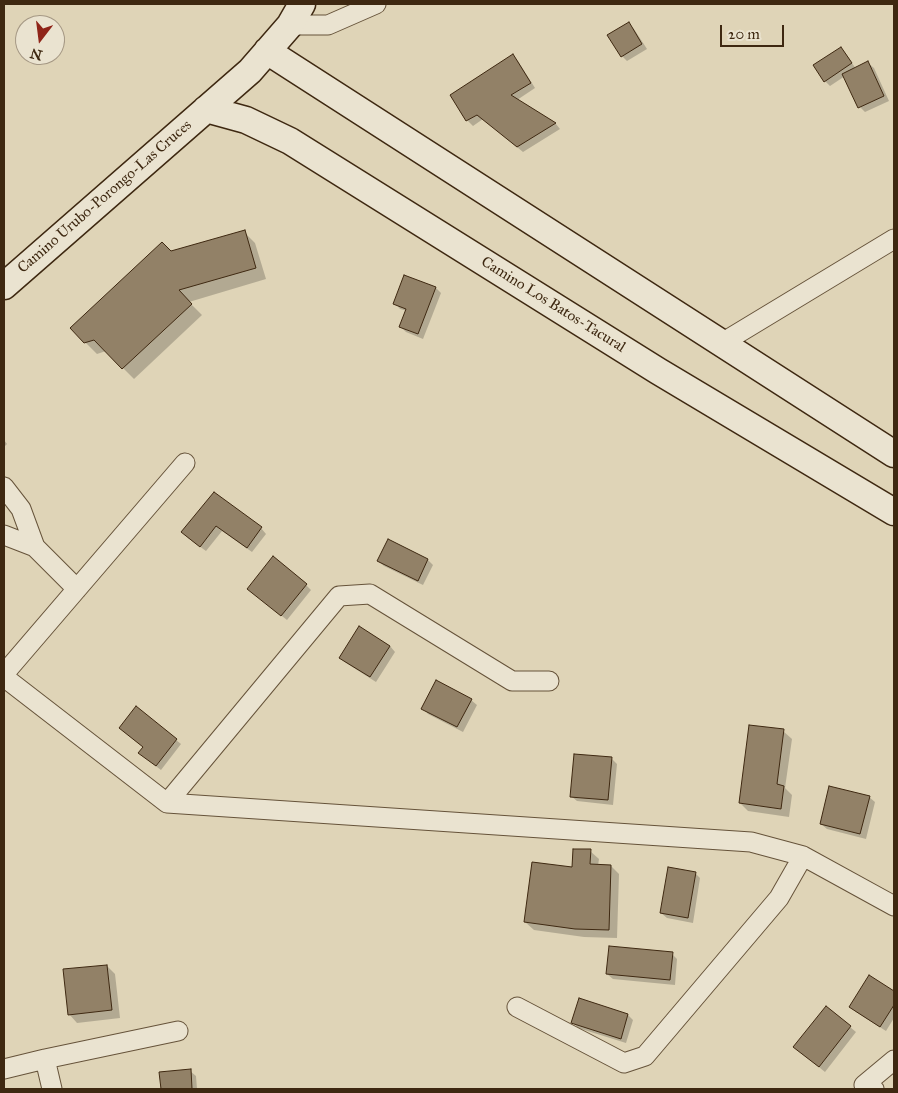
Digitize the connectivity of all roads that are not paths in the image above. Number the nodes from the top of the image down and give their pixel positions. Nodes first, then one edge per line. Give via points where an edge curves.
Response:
1 (376, 4) edge
2 (296, 14) edge
3 (267, 51) junction
4 (206, 109) junction
5 (894, 239) edge
6 (4, 286) edge
7 (722, 343) junction
8 (894, 454) edge
9 (185, 464) dead end
10 (4, 487) edge
11 (894, 512) edge
12 (4, 535) edge
13 (35, 547) junction
14 (77, 589) junction
15 (4, 675) edge
16 (549, 681) dead end
17 (167, 803) junction
18 (803, 856) junction
19 (894, 906) edge
20 (517, 1007) dead end
21 (178, 1031) dead end
22 (44, 1059) junction
23 (894, 1060) edge
24 (4, 1069) edge
25 (52, 1089) edge
26 (874, 1089) edge

1 - 2 street via 328,25
2 - 3 street, Camino Urubo-Porongo-Las Cruces
3 - 4 street, Camino Urubo-Porongo-Las Cruces via 250,71
3 - 7 street
4 - 6 street, Camino Urubo-Porongo-Las Cruces
4 - 11 street, Camino Los Batos-Tacural via 246,120 290,141 658,371
5 - 7 street
7 - 8 street
9 - 14 street
10 - 13 street via 21,510
12 - 13 street
13 - 14 street
14 - 15 street
15 - 17 street
16 - 17 street via 512,681 370,594 339,596
17 - 18 street via 751,842
18 - 19 street
18 - 20 street via 779,898 645,1056 624,1063
21 - 22 street
22 - 24 street
22 - 25 street
23 - 26 street via 864,1085

